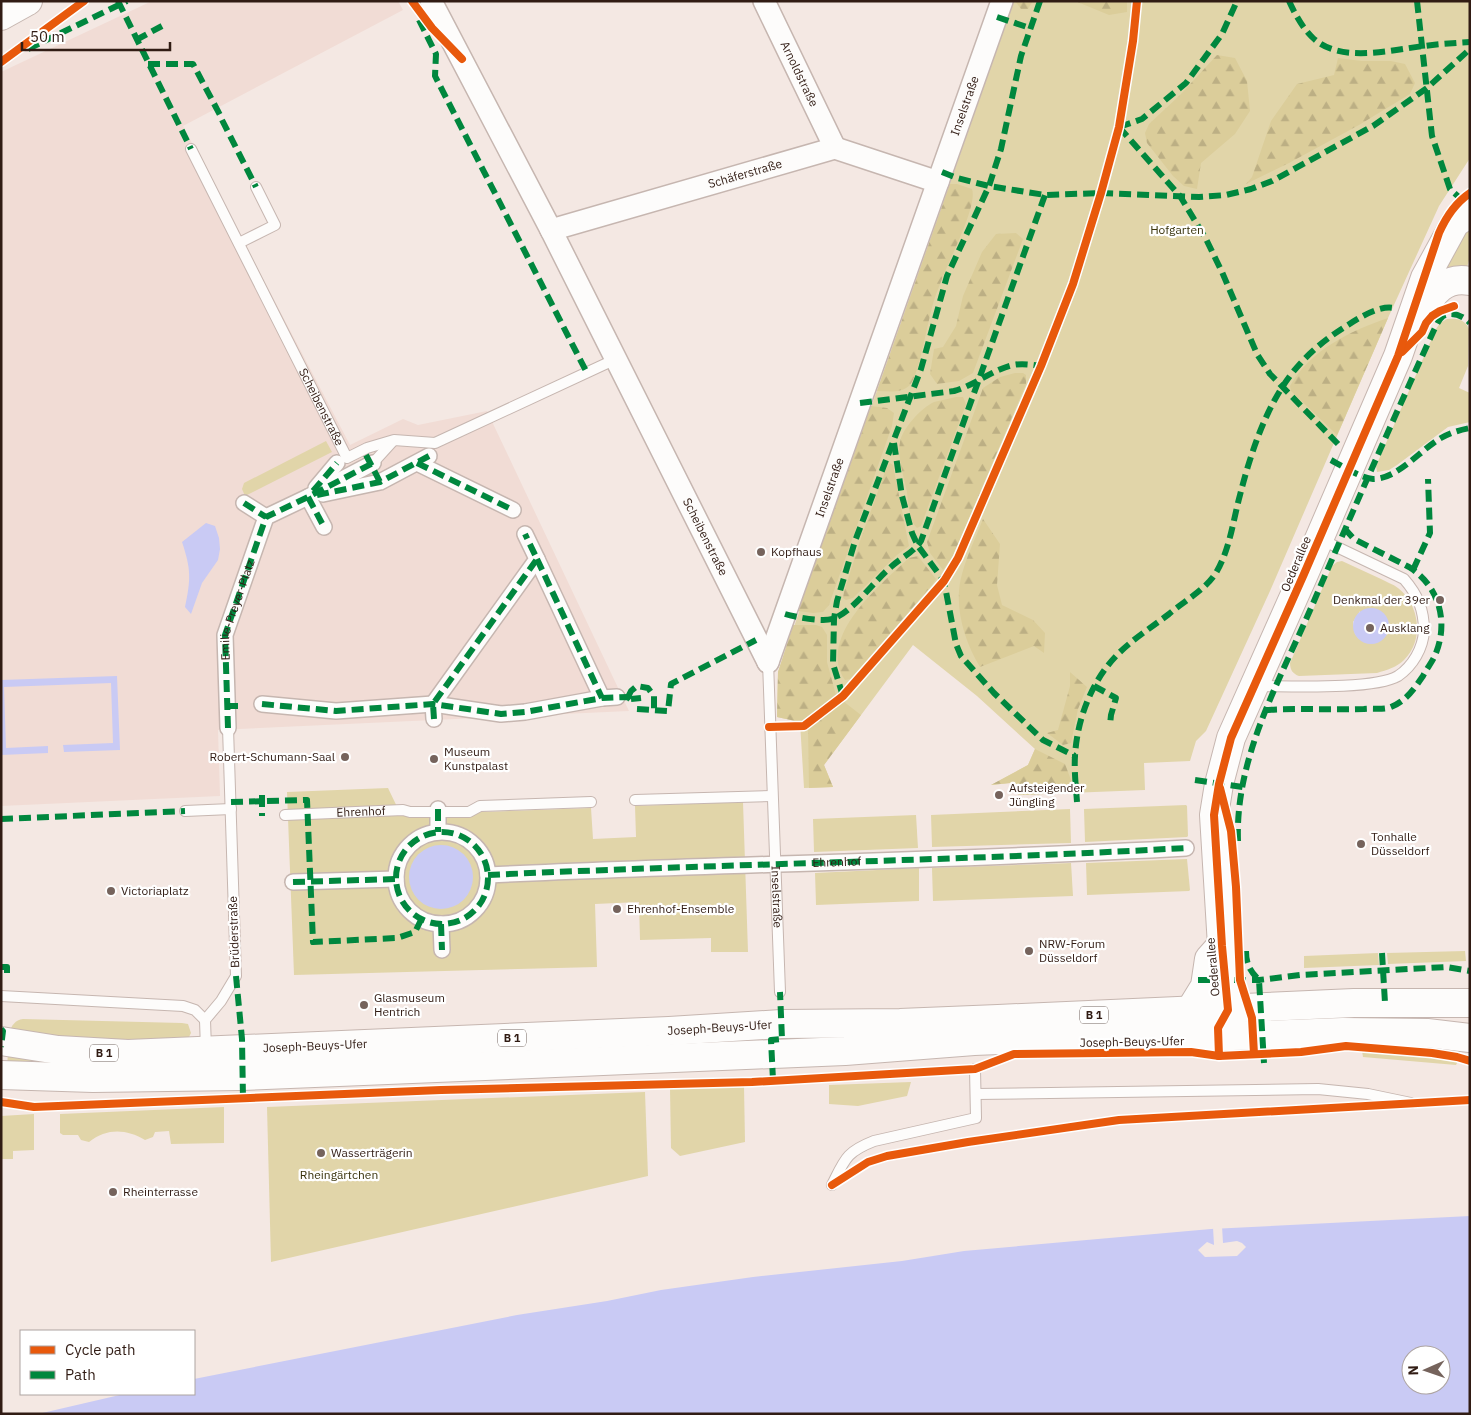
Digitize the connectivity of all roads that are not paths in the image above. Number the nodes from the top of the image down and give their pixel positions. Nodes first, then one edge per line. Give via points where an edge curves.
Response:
1 (28, 1) edge
2 (430, 1) edge
3 (764, 1) edge
4 (1002, 1) edge
5 (1, 16) edge
6 (835, 148) junction
7 (191, 149) dead end
8 (938, 182) junction
9 (256, 187) dead end
10 (1470, 213) edge
11 (551, 230) junction
12 (239, 243) junction
13 (1470, 281) edge
14 (1398, 356) junction
15 (616, 359) junction
16 (394, 440) junction
17 (427, 454) junction
18 (368, 458) junction
19 (341, 471) junction
20 (380, 482) junction
21 (308, 497) junction
22 (244, 503) dead end
23 (514, 510) dead end
24 (266, 517) junction
25 (324, 528) dead end
26 (525, 534) dead end
27 (1319, 539) junction
28 (537, 559) junction
29 (768, 662) junction
30 (1254, 686) junction
31 (262, 704) dead end
32 (434, 711) junction
33 (228, 728) joint
34 (772, 796) junction
35 (635, 800) dead end
36 (591, 802) dead end
37 (438, 810) junction
38 (185, 811) dead end
39 (234, 814) junction
40 (285, 815) dead end
41 (438, 832) junction
42 (1186, 848) dead end
43 (774, 863) junction
44 (488, 875) junction
45 (396, 879) junction
46 (293, 882) dead end
47 (441, 924) junction
48 (1222, 946) junction
49 (442, 950) dead end
50 (780, 992) dead end
51 (1, 996) edge
52 (1470, 1003) edge
53 (1228, 1010) junction
54 (1189, 1012) junction
55 (205, 1020) junction
56 (1119, 1035) junction
57 (1240, 1036) junction
58 (1470, 1038) edge
59 (1, 1041) edge
60 (191, 1060) junction
61 (975, 1069) dead end
62 (1, 1076) edge
63 (127, 1076) junction
64 (976, 1094) junction
65 (1411, 1103) dead end
66 (832, 1185) dead end

1 - 5 main road
2 - 11 street, Scheibenstraße
3 - 6 street, Arnoldstraße
4 - 8 street, Inselstraße
6 - 8 street
6 - 11 street, Schäferstraße
7 - 12 lane, Scheibenstraße
8 - 29 street, Inselstraße
9 - 12 lane via 275,225
10 - 14 main road, Oederallee via 1455,223 1425,278
11 - 15 street, Scheibenstraße
12 - 19 lane, Scheibenstraße
13 - 14 main road, Oederallee via 1453,280 1435,290
14 - 27 main road, Oederallee
15 - 17 lane, Scheibenstraße
15 - 29 street, Scheibenstraße
16 - 17 lane, Scheibenstraße
16 - 18 lane
16 - 18 lane, Scheibenstraße
17 - 20 street
17 - 23 street
18 - 19 street
18 - 19 lane, Scheibenstraße
18 - 20 street
19 - 20 street
19 - 21 street
19 - 21 street
21 - 24 street
21 - 25 street
22 - 24 street
24 - 33 street, Emilie-Preyer-Platz via 225,635 232,706
26 - 28 street
27 - 30 main road, Oederallee
27 - 30 lane via 1404,579 1414,590 1424,618 1424,637 1417,655 1398,676 1374,683
28 - 32 street
28 - 32 street via 610,698 501,714
29 - 34 lane, Inselstraße
30 - 48 main road, Oederallee via 1231,738 1214,815
31 - 32 street via 336,711
33 - 39 lane, Emilie-Preyer-Platz
34 - 35 lane
34 - 43 lane, Inselstraße
36 - 37 lane, Ehrenhof via 480,806 469,812
37 - 40 lane, Ehrenhof
37 - 41 street
38 - 39 lane
39 - 55 lane, Brüderstraße via 236,976
41 - 44 street via 453,833 477,848 485,861
41 - 45 street via 424,835 403,852 397,865
42 - 43 street, Ehrenhof
43 - 44 street, Ehrenhof
43 - 50 lane, Inselstraße
44 - 47 street via 480,904 456,922
45 - 46 street
45 - 47 street via 399,896 408,910 421,920
47 - 49 street
48 - 53 main road, Oederallee
48 - 54 main road via 1209,960 1205,986
51 - 55 lane via 183,1006 195,1010
52 - 53 main road, Joseph-Beuys-Ufer / B 1 via 1354,1003
53 - 54 main road, Joseph-Beuys-Ufer / B 1
53 - 56 main road via 1200,1023
53 - 57 main road, Oederallee via 1230,1028
54 - 60 main road, Joseph-Beuys-Ufer / B 1 via 781,1024
55 - 60 lane
56 - 57 main road, Joseph-Beuys-Ufer / B 1
56 - 63 main road, Joseph-Beuys-Ufer / B 1 via 845,1051 242,1076
57 - 58 main road, Joseph-Beuys-Ufer / B 1 via 1343,1032 1427,1033
59 - 60 main road, Joseph-Beuys-Ufer / B 1 via 41,1048
60 - 63 lane
61 - 64 lane
62 - 63 main road, Joseph-Beuys-Ufer / B 1
64 - 65 lane via 1318,1089
64 - 66 lane via 976,1118 858,1147 847,1156

